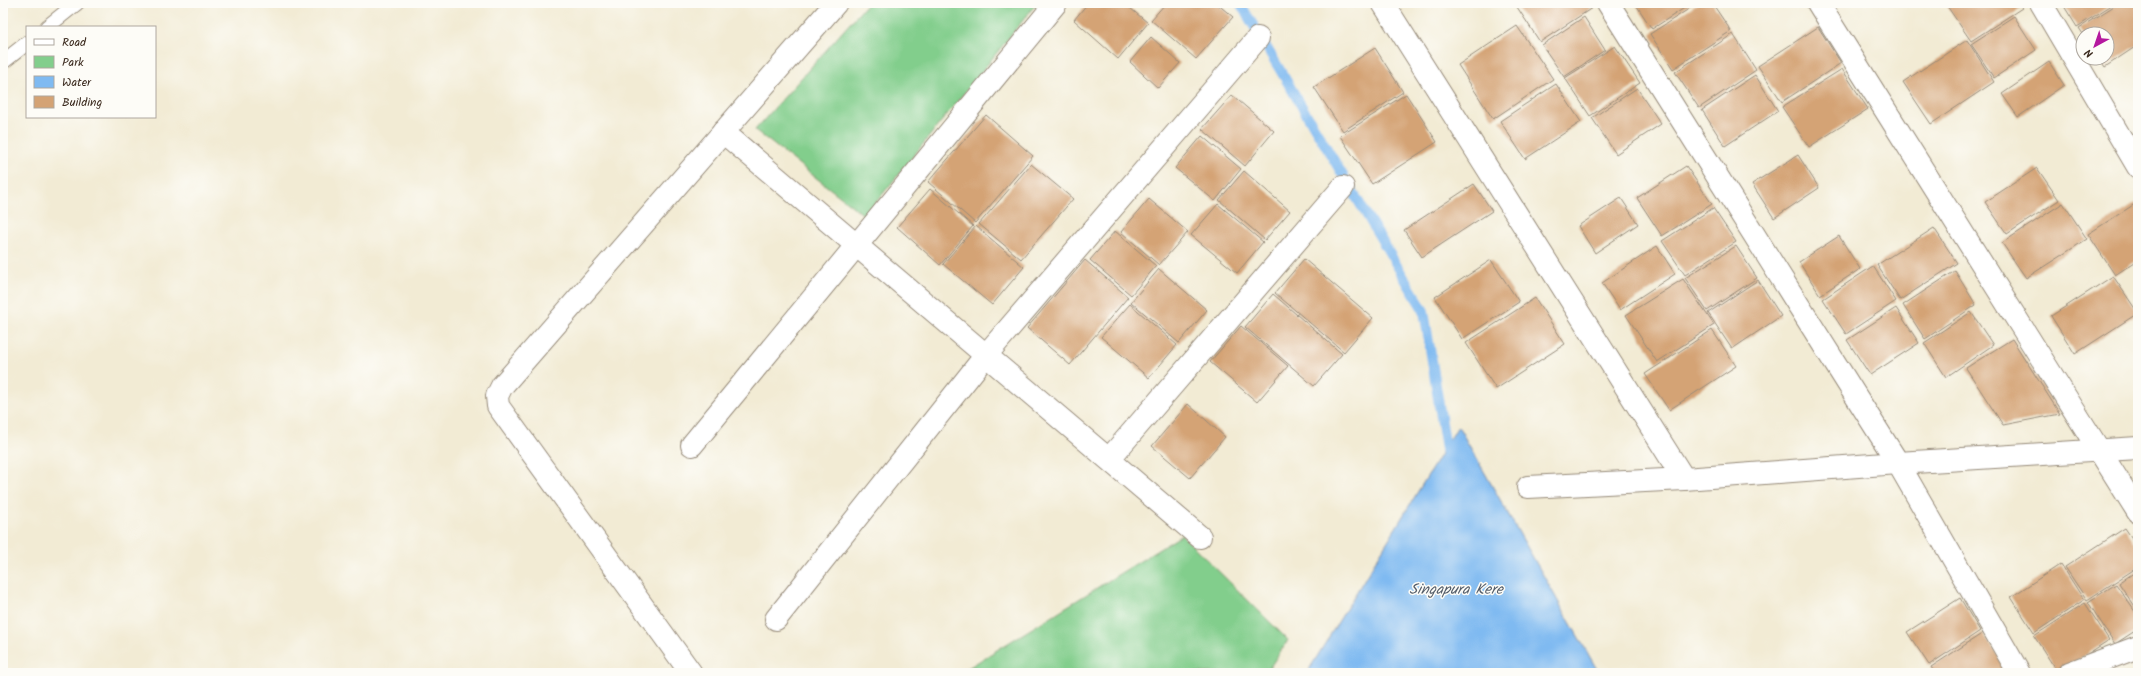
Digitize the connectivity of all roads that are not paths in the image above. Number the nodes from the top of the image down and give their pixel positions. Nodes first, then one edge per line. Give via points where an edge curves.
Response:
1 (77, 3) edge
2 (836, 3) edge
3 (1056, 3) edge
4 (1384, 3) edge
5 (1608, 3) edge
6 (1818, 3) edge
7 (2041, 3) edge
8 (48, 26) edge
9 (1258, 38) dead end
10 (26, 44) edge
11 (3, 62) edge
12 (723, 132) junction
13 (2138, 167) edge
14 (1343, 187) dead end
15 (856, 245) junction
16 (986, 355) junction
17 (692, 445) dead end
18 (2138, 448) edge
19 (2100, 452) junction
20 (1109, 459) junction
21 (1898, 463) junction
22 (1684, 479) junction
23 (1528, 487) dead end
24 (2138, 512) edge
25 (1200, 537) dead end
26 (776, 619) dead end
27 (2138, 647) edge
28 (691, 673) edge
29 (2019, 673) edge
30 (2069, 673) edge

1 - 8 lane
2 - 12 street
3 - 15 street
4 - 22 street
5 - 21 street
6 - 19 street
7 - 13 street
9 - 16 street
10 - 11 lane
12 - 15 street
12 - 28 street via 507,380 497,396 498,406
14 - 20 street
15 - 16 street
15 - 17 street
16 - 20 street
16 - 26 street
18 - 19 street
19 - 21 street
19 - 24 street
20 - 25 street
21 - 22 street
21 - 29 street
22 - 23 street
27 - 30 street

